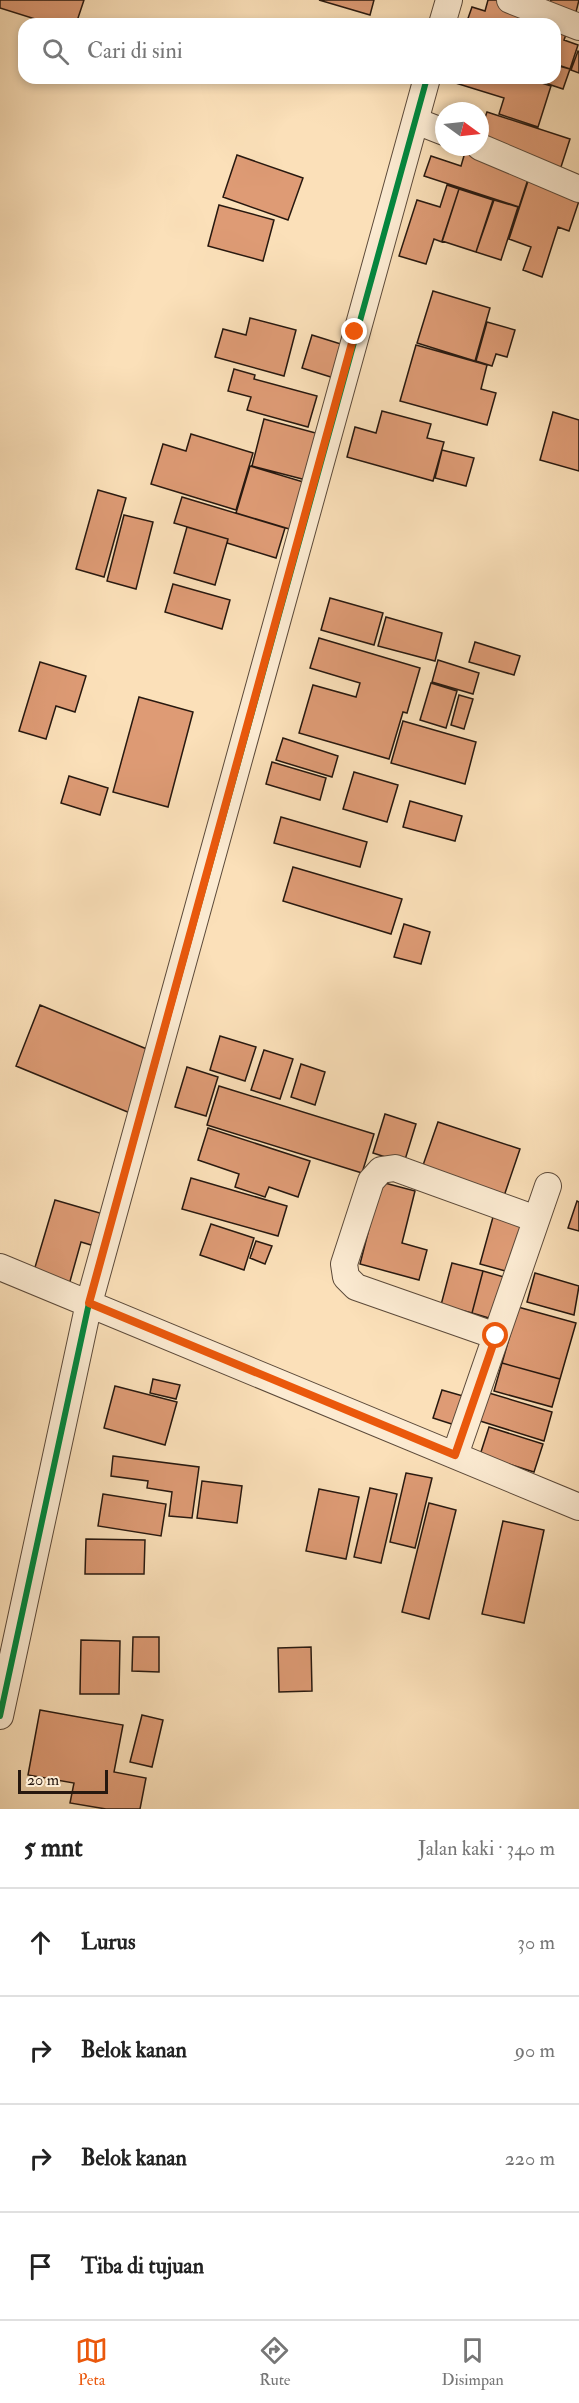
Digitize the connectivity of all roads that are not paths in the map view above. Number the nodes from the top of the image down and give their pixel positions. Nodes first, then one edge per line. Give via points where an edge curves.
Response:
1 (449, 0) edge
2 (510, 0) edge
3 (444, 18) edge
4 (556, 18) edge
5 (561, 20) edge
6 (579, 27) edge
7 (426, 84) edge
8 (416, 121) junction
9 (435, 128) edge
10 (489, 151) edge
11 (579, 189) edge
12 (548, 1186) dead end
13 (537, 1219) junction
14 (0, 1267) edge
15 (89, 1303) junction
16 (496, 1336) junction
17 (455, 1455) junction
18 (579, 1507) edge
19 (0, 1716) edge

1 - 3 street
2 - 4 street
5 - 6 street
7 - 8 street
8 - 9 street
8 - 15 street
10 - 11 street
12 - 13 street
13 - 16 street
13 - 16 street via 395,1168 381,1170 371,1181 344,1264 346,1277 356,1287
14 - 15 street
15 - 17 street
15 - 19 street
16 - 17 street
17 - 18 street

